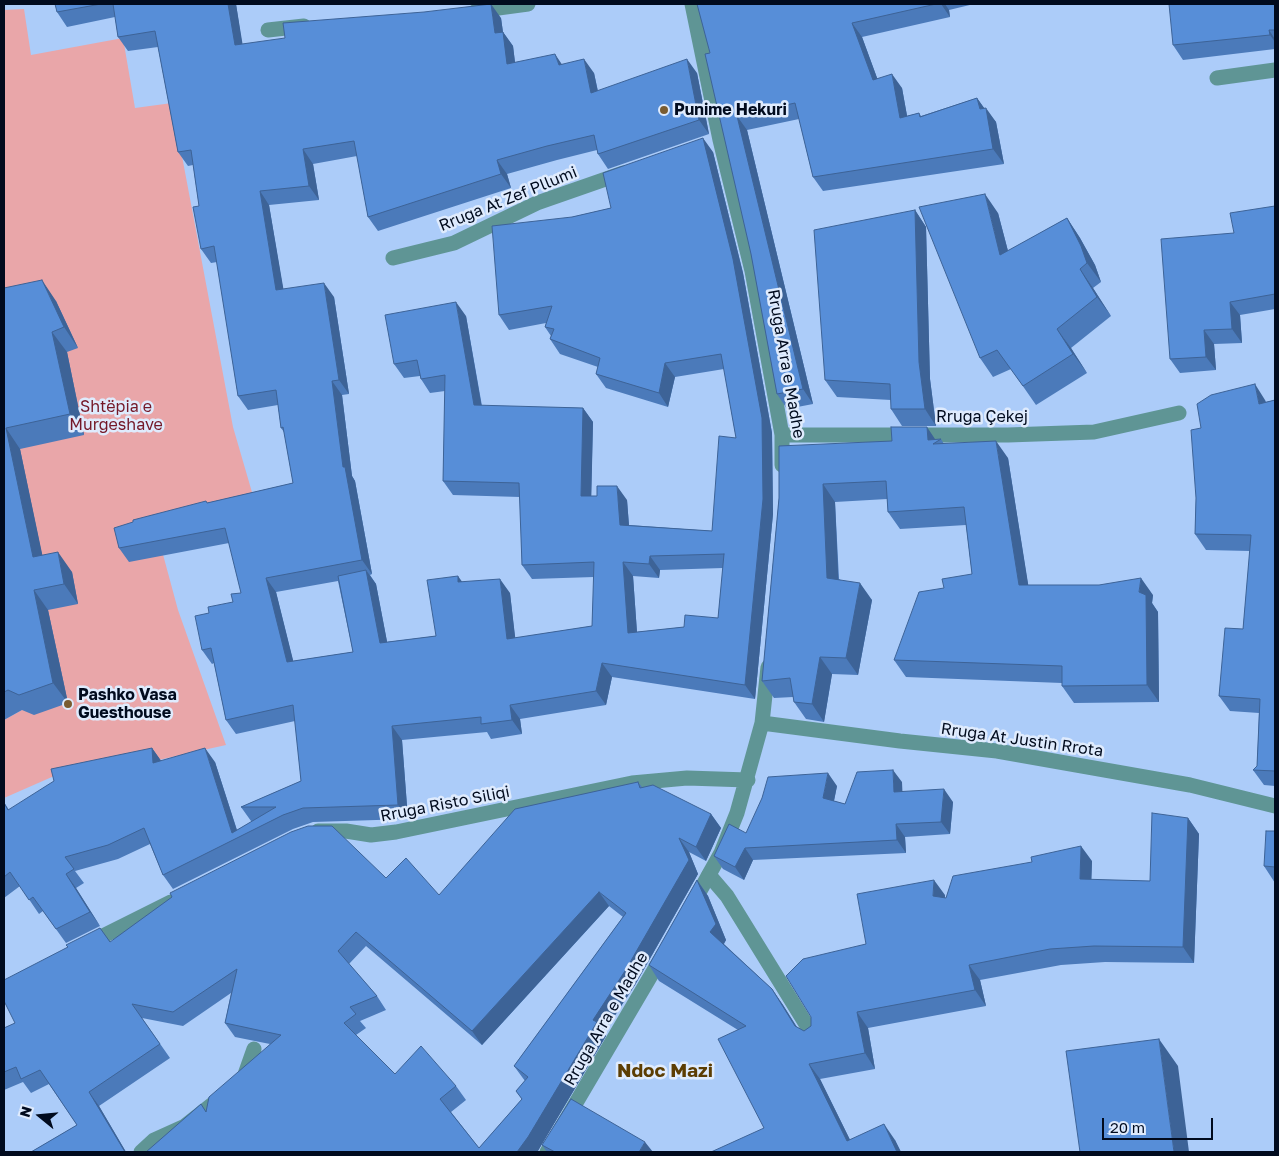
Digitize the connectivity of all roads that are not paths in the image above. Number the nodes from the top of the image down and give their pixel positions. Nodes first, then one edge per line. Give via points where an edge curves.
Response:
1 (528, 4) edge
2 (692, 4) edge
3 (459, 12) edge
4 (316, 25) edge
5 (268, 30) dead end
6 (1275, 70) edge
7 (1217, 78) dead end
8 (720, 140) junction
9 (704, 146) edge
10 (635, 169) edge
11 (393, 258) dead end
12 (1179, 413) dead end
13 (782, 435) junction
14 (782, 484) edge
15 (770, 652) edge
16 (762, 723) junction
17 (748, 780) junction
18 (1275, 806) edge
19 (306, 834) edge
20 (709, 875) junction
21 (185, 894) edge
22 (685, 917) edge
23 (670, 942) edge
24 (75, 950) edge
25 (814, 1037) edge
26 (254, 1049) dead end
27 (141, 1152) edge
28 (547, 1152) edge

1 - 3 street
2 - 8 street, Rruga Arra e Madhe
4 - 5 street
6 - 7 street
8 - 9 street
8 - 13 street, Rruga Arra e Madhe via 752,271
10 - 11 street, Rruga At Zef Pllumi via 536,203 454,242
12 - 13 street, Rruga Çekej via 1094,432
13 - 14 street, Rruga Arra e Madhe
15 - 16 street
16 - 17 street
16 - 18 street, Rruga At Justin Rrota via 900,742 997,751 1190,785
17 - 19 street, Rruga Risto Siliqi via 687,778 632,783 371,836 316,830
17 - 20 street
20 - 22 street
20 - 25 street via 727,896
21 - 24 street
23 - 28 street, Rruga Arra e Madhe
26 - 27 street via 243,1080 185,1126 154,1140

